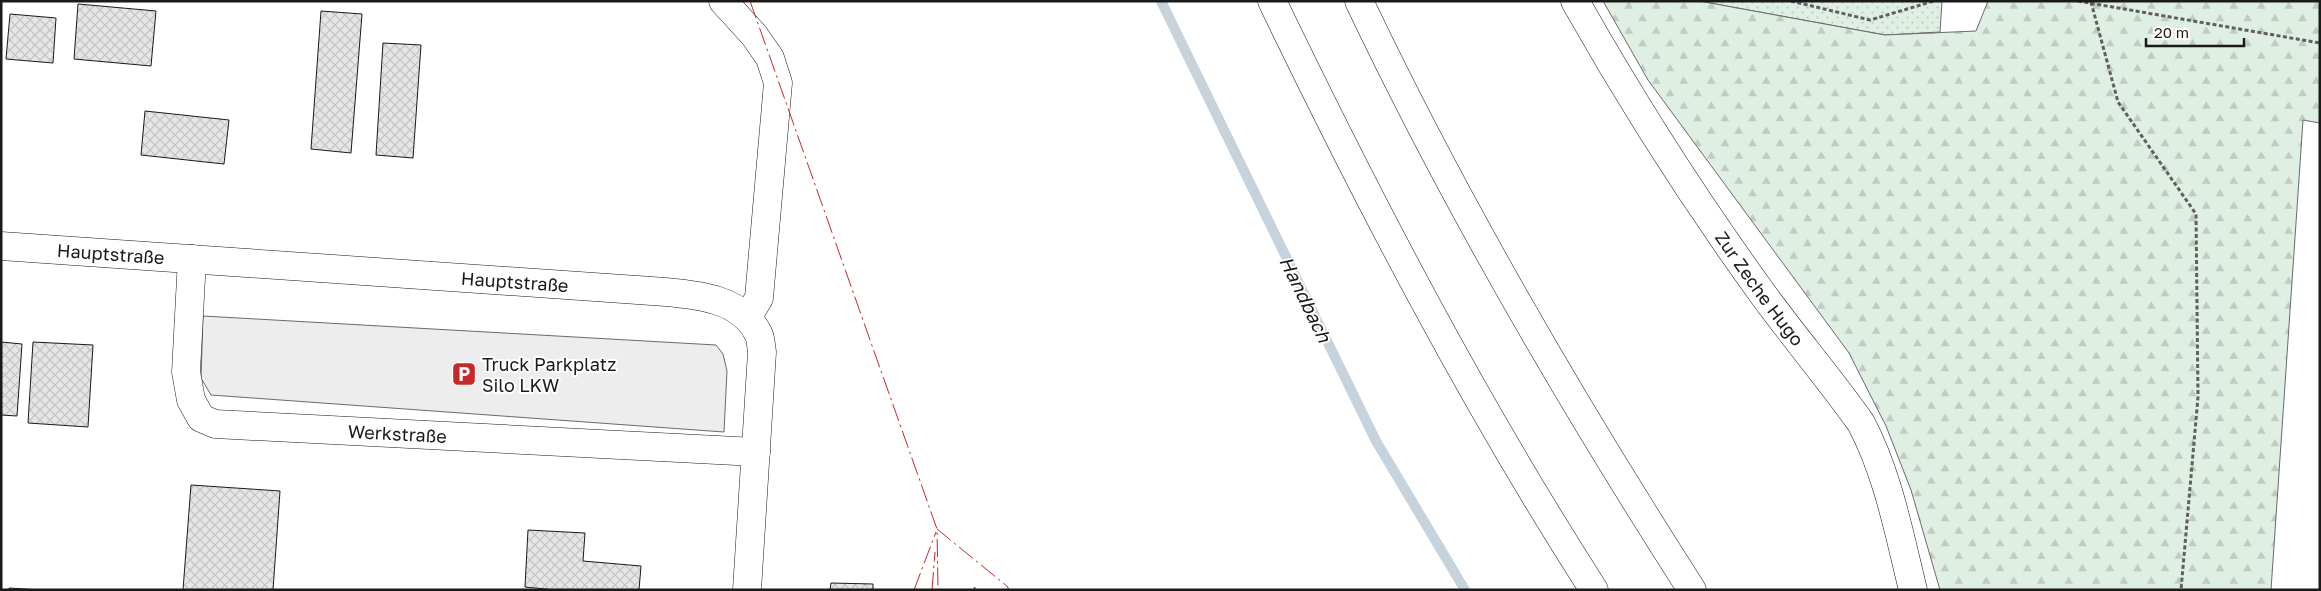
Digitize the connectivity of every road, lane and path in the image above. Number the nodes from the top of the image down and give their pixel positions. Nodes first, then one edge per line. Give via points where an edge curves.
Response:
1 (723, 1) edge
2 (1272, 1) edge
3 (1359, 1) edge
4 (1575, 1) edge
5 (1791, 1) edge
6 (1934, 1) edge
7 (2078, 1) edge
8 (2091, 2) edge
9 (2320, 43) edge
10 (1, 246) edge
11 (192, 260) junction
12 (747, 318) junction
13 (756, 452) junction
14 (747, 590) edge
15 (1594, 590) edge
16 (1692, 590) edge
17 (1913, 590) edge
18 (2181, 590) edge

1 - 12 main road via 770,58 778,83 760,298
2 - 15 main road via 1310,82 1432,316
3 - 16 main road via 1503,279 1630,493
4 - 17 main road, Zur Zeche Hugo via 1619,79 1702,209 1861,423 1882,473
5 - 6 path via 1870,20
7 - 8 path
8 - 9 path
8 - 18 path via 2118,102 2196,214 2198,397
10 - 11 main road, Hauptstraße
11 - 12 main road, Hauptstraße via 704,296 731,306
11 - 13 main road, Werkstraße via 186,372 191,400 200,418 215,424
12 - 13 main road, Hauptstraße via 759,334 762,352
13 - 14 main road, Hauptstraße

